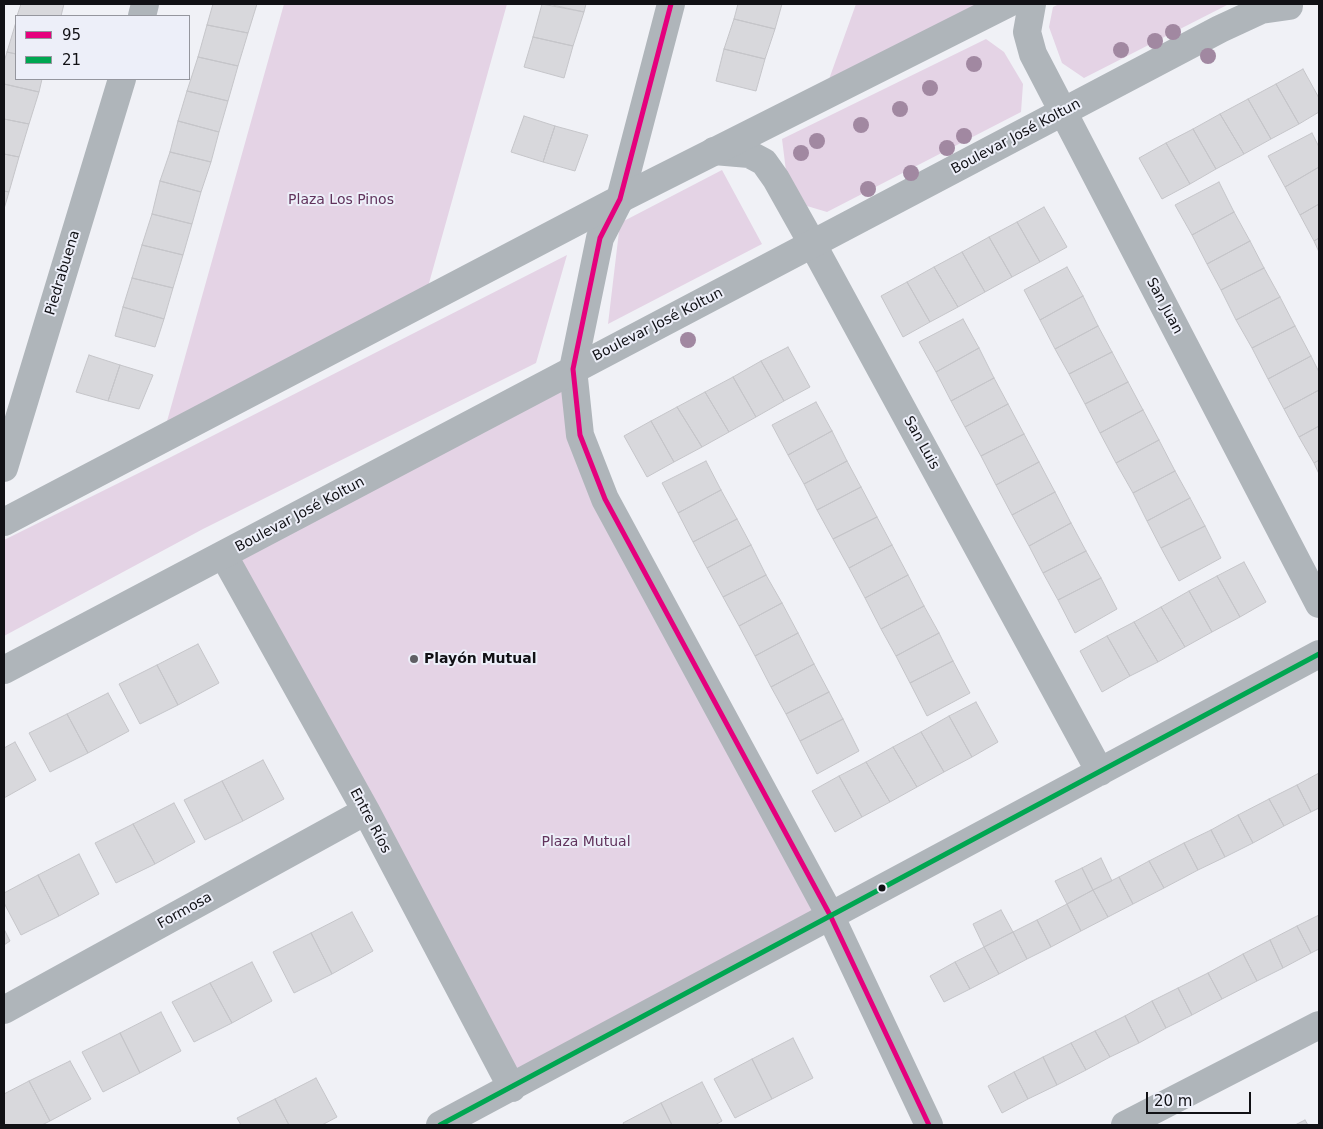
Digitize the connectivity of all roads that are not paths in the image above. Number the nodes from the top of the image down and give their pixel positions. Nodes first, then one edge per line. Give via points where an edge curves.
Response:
1 (671, 4) edge
2 (1007, 4) edge
3 (1032, 4) edge
4 (1289, 4) edge
5 (122, 80) edge
6 (1063, 113) junction
7 (714, 151) junction
8 (620, 199) junction
9 (813, 245) junction
10 (573, 369) junction
11 (4, 468) edge
12 (4, 522) edge
13 (224, 556) junction
14 (1319, 604) edge
15 (1319, 654) edge
16 (4, 670) edge
17 (1100, 772) junction
18 (366, 812) junction
19 (830, 915) junction
20 (4, 1010) edge
21 (1319, 1025) edge
22 (512, 1088) junction
23 (440, 1125) edge
24 (929, 1125) edge
25 (1125, 1125) edge

1 - 8 street
2 - 7 street
3 - 6 street, San Juan via 1027,32 1033,54
4 - 6 street, Boulevar José Koltun via 1261,10 1220,29
5 - 11 street, Piedrabuena
6 - 9 street, Boulevar José Koltun
6 - 14 street, San Juan
7 - 8 street
7 - 9 street, San Luis via 749,154 764,162
8 - 10 street via 600,238
8 - 12 street
9 - 10 street, Boulevar José Koltun
9 - 17 street, San Luis
10 - 13 street, Boulevar José Koltun
10 - 19 street via 580,435 605,499
13 - 16 street, Boulevar José Koltun
13 - 18 street, Entre Ríos
15 - 17 street
17 - 19 street
18 - 20 street, Formosa
18 - 22 street, Entre Ríos
19 - 22 street
19 - 24 street
21 - 25 street
22 - 23 street

